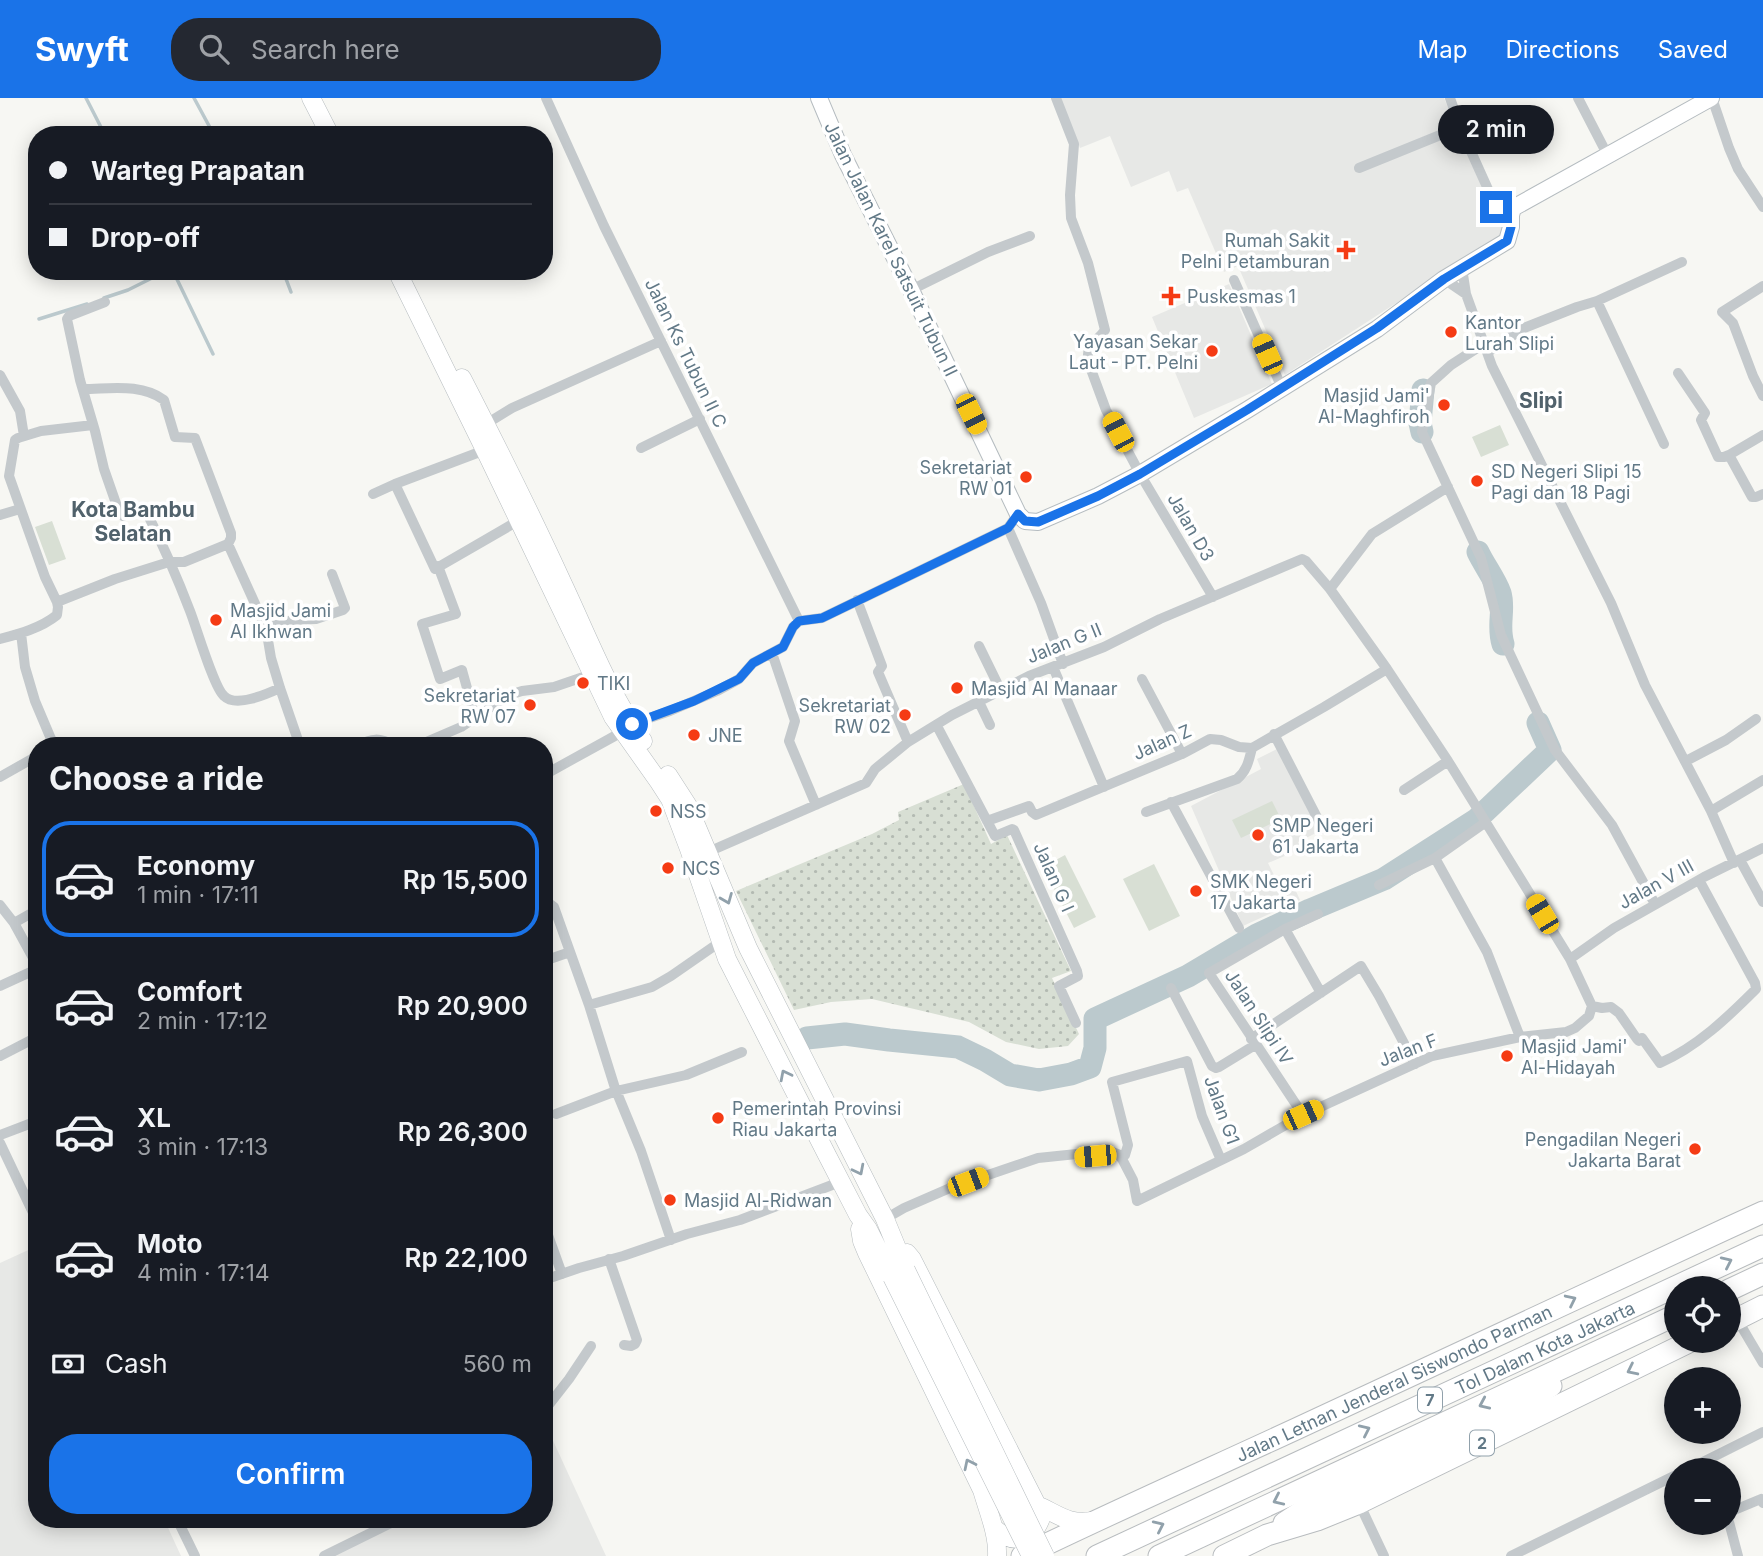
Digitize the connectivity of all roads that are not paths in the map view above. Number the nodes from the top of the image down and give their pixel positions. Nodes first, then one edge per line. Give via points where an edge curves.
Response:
1 (311, 98) edge
2 (323, 98) edge
3 (546, 98) edge
4 (819, 98) edge
5 (1056, 98) edge
6 (1450, 98) edge
7 (1578, 98) edge
8 (1711, 98) edge
9 (325, 126) edge
10 (336, 126) edge
11 (1460, 127) junction
12 (1608, 156) junction
13 (1359, 168) dead end
14 (1763, 181) edge
15 (1751, 188) junction
16 (1763, 207) edge
17 (1511, 215) junction
18 (1030, 236) dead end
19 (1682, 262) dead end
20 (1462, 268) junction
21 (1444, 279) junction
22 (401, 280) edge
23 (414, 280) edge
24 (1234, 280) dead end
25 (1763, 285) edge
26 (911, 290) junction
27 (1466, 294) junction
28 (1597, 301) junction
29 (105, 302) dead end
30 (661, 341) junction
31 (1487, 347) junction
32 (1678, 373) dead end
33 (0, 375) edge
34 (1282, 388) junction
35 (83, 389) junction
36 (1763, 396) edge
37 (700, 419) junction
38 (486, 424) junction
39 (93, 425) junction
40 (1763, 435) edge
41 (24, 436) junction
42 (1664, 444) dead end
43 (641, 447) dead end
44 (485, 450) junction
45 (1729, 455) junction
46 (1140, 474) junction
47 (395, 484) junction
48 (1448, 487) junction
49 (373, 494) dead end
50 (1763, 494) edge
51 (20, 509) junction
52 (1018, 514) junction
53 (0, 515) edge
54 (518, 521) junction
55 (1008, 528) junction
56 (228, 544) junction
57 (169, 562) junction
58 (438, 566) junction
59 (332, 574) dead end
60 (1329, 589) junction
61 (1213, 597) junction
62 (856, 600) junction
63 (57, 602) junction
64 (799, 621) junction
65 (265, 628) junction
66 (21, 634) junction
67 (0, 639) edge
68 (979, 646) dead end
69 (772, 653) junction
70 (1058, 665) junction
71 (1387, 669) junction
72 (592, 674) junction
73 (1142, 679) dead end
74 (280, 688) junction
75 (1001, 691) junction
76 (979, 702) junction
77 (475, 717) junction
78 (1756, 719) dead end
79 (937, 726) junction
80 (990, 726) dead end
81 (627, 728) junction
82 (1274, 734) junction
83 (50, 737) edge
84 (297, 737) edge
85 (438, 737) edge
86 (908, 742) junction
87 (1252, 748) junction
88 (1182, 754) junction
89 (28, 761) edge
90 (1448, 761) junction
91 (1686, 761) junction
92 (553, 770) edge
93 (0, 777) edge
94 (1763, 780) edge
95 (1104, 787) junction
96 (1404, 790) dead end
97 (1171, 802) junction
98 (817, 805) junction
99 (1711, 811) junction
100 (1146, 812) dead end
101 (1483, 817) junction
102 (987, 821) junction
103 (1323, 829) dead end
104 (1763, 848) edge
105 (708, 852) junction
106 (1435, 858) junction
107 (1737, 861) junction
108 (1699, 880) junction
109 (1379, 885) dead end
110 (1760, 889) edge
111 (1763, 902) edge
112 (1655, 904) junction
113 (0, 905) edge
114 (553, 906) edge
115 (28, 914) edge
116 (1318, 914) dead end
117 (14, 923) junction
118 (1239, 929) dead end
119 (1285, 929) junction
120 (720, 942) junction
121 (28, 950) edge
122 (570, 952) junction
123 (553, 958) edge
124 (1570, 959) junction
125 (28, 972) edge
126 (0, 986) edge
127 (1171, 988) dead end
128 (1321, 993) junction
129 (589, 1005) junction
130 (1592, 1006) junction
131 (1076, 1023) dead end
132 (1520, 1037) junction
133 (28, 1042) edge
134 (1253, 1042) junction
135 (743, 1052) dead end
136 (0, 1056) edge
137 (1415, 1064) junction
138 (616, 1091) junction
139 (556, 1114) dead end
140 (1303, 1115) junction
141 (28, 1124) edge
142 (0, 1135) edge
143 (0, 1143) edge
144 (1121, 1158) junction
145 (1221, 1160) junction
146 (840, 1182) junction
147 (28, 1202) edge
148 (1763, 1212) edge
149 (858, 1215) junction
150 (891, 1221) junction
151 (671, 1240) junction
152 (1763, 1245) edge
153 (553, 1249) edge
154 (609, 1259) junction
155 (562, 1274) junction
156 (899, 1274) junction
157 (1763, 1274) edge
158 (553, 1277) edge
159 (1741, 1284) edge
160 (1763, 1306) edge
161 (1741, 1317) edge
162 (1664, 1321) edge
163 (1741, 1332) edge
164 (624, 1345) dead end
165 (591, 1346) dead end
166 (1666, 1353) edge
167 (1763, 1363) edge
168 (1568, 1366) junction
169 (553, 1400) edge
170 (1763, 1432) edge
171 (1711, 1458) edge
172 (1664, 1481) edge
173 (1762, 1501) edge
174 (1359, 1503) junction
175 (1037, 1505) junction
176 (1741, 1508) edge
177 (1094, 1521) junction
178 (181, 1528) edge
179 (381, 1528) edge
180 (994, 1528) junction
181 (1267, 1535) junction
182 (1732, 1535) edge
183 (194, 1556) edge
184 (324, 1556) edge
185 (997, 1556) edge
186 (1022, 1556) edge
187 (1031, 1556) edge
188 (1045, 1556) edge
189 (1097, 1556) edge
190 (1159, 1556) edge
191 (1224, 1556) edge
192 (1384, 1556) edge
193 (1511, 1556) edge
194 (1738, 1556) edge

1 - 9 main road
2 - 10 main road
3 - 30 street, Jalan Ks Tubun II C
4 - 26 street, Jalan Jalan Karel Satsuit Tubun II via 842,155
5 - 46 street, Jalan D3 via 1075,151 1070,218 1088,263 1105,330 1088,348 1087,356 1106,410
6 - 11 street
7 - 12 street
8 - 12 street
8 - 15 street via 1733,158
11 - 13 street
11 - 17 street via 1496,207
12 - 17 street via 1513,208
14 - 15 street
15 - 16 street
17 - 20 street via 1507,241
18 - 26 street
19 - 28 street
20 - 21 street
20 - 27 street
21 - 27 street
21 - 34 street
22 - 44 main road
23 - 38 main road
24 - 34 street
25 - 36 street via 1722,312 1733,323
26 - 52 street, Jalan Jalan Karel Satsuit Tubun II
27 - 31 street
28 - 31 street
28 - 42 street
29 - 35 street via 67,317
30 - 37 street, Jalan Ks Tubun II C
30 - 38 street
31 - 48 street via 1451,365 1431,383 1422,432
31 - 91 street via 1492,366 1611,603 1645,685
32 - 45 street via 1705,413 1701,420 1718,457
33 - 41 street via 20,411
34 - 46 street
35 - 39 street
35 - 56 street via 132,388 164,400 175,437 195,438 231,533
37 - 43 street
37 - 64 street, Jalan Ks Tubun II C
38 - 81 main road
39 - 41 street
39 - 57 street via 120,514 145,509
40 - 45 street
41 - 51 street via 15,440 9,473
44 - 47 street
44 - 54 main road
45 - 50 street via 1752,497
46 - 52 street via 1038,522 1025,521
46 - 61 street, Jalan D3
47 - 49 street
47 - 58 street via 435,569
48 - 60 street via 1372,534
48 - 112 street via 1481,558 1500,630 1555,750 1612,825
51 - 53 street
51 - 63 street
52 - 55 street
54 - 58 street
54 - 72 main road
55 - 62 street
55 - 70 street via 1039,596
56 - 57 street via 184,562
56 - 65 street
57 - 63 street
57 - 74 street via 223,696 244,701
58 - 77 street via 456,614 422,624 440,679 462,670
59 - 65 street via 344,610
60 - 61 street, Jalan G II via 1304,559
60 - 71 street
61 - 70 street, Jalan G II
62 - 64 street via 822,618
62 - 86 street via 882,666 877,672
63 - 66 street via 57,615
64 - 69 street via 783,647
65 - 74 street
66 - 67 street
66 - 83 street via 25,667
68 - 75 street
69 - 81 street via 717,691
69 - 98 street via 795,721 789,741
70 - 75 street, Jalan G II
70 - 95 street
71 - 82 street
71 - 90 street
72 - 77 street via 509,695
72 - 81 main road via 613,717
73 - 88 street
74 - 84 street
75 - 76 street, Jalan G II
76 - 79 street, Jalan G II
76 - 80 street
77 - 85 street
78 - 91 street
79 - 86 street, Jalan G II
79 - 102 street
81 - 92 street
81 - 105 main road via 680,793
81 - 120 main road via 670,799
82 - 87 street
82 - 103 street
86 - 98 street, Jalan G II via 875,769 866,783
87 - 88 street, Jalan Z via 1210,739
87 - 97 street via 1246,769 1237,779
88 - 95 street, Jalan Z
89 - 93 street
90 - 96 street
90 - 101 street
91 - 99 street
94 - 99 street
95 - 102 street, Jalan Z via 1036,815 1029,806
97 - 100 street
97 - 118 street
98 - 105 street, Jalan G II
99 - 107 street
101 - 106 street
101 - 124 street
102 - 131 street, Jalan G I via 995,836 1014,831 1077,971 1078,976 1059,986
104 - 107 street, Jalan V III
105 -> 150 main road via 748,948
106 - 109 street
106 - 132 street via 1487,953
107 - 108 street, Jalan V III
107 - 110 street
108 - 112 street, Jalan V III
108 - 130 street via 1756,989 1710,1032 1660,1063 1619,1013 1611,1007
110 - 111 street
112 - 124 street, Jalan V III
113 - 117 street
114 - 122 street
115 - 117 street
116 - 119 street
117 - 121 street
119 - 128 street
119 - 134 street, Jalan Slipi IV via 1209,972
120 - 129 street via 652,987
146 -> 120 main road
122 - 123 street
122 - 129 street
124 - 130 street
125 - 126 street
127 - 134 street via 1212,1066 1219,1067
128 - 134 street
128 - 137 street via 1361,966
129 - 138 street
130 - 132 street via 1589,1016 1566,1032
132 - 137 street, Jalan F via 1432,1056
133 - 136 street
134 - 140 street, Jalan Slipi IV
135 - 138 street via 686,1075
137 - 140 street, Jalan F
138 - 139 street
138 - 151 street
140 - 145 street, Jalan F
141 - 142 street
143 - 147 street
144 - 145 street, Jalan F via 1133,1180 1137,1201
144 - 145 street, Jalan G1 via 1128,1145 1112,1082 1187,1061 1202,1116
144 - 150 street via 1096,1152 1038,1158 950,1188 904,1208
146 - 149 main road
146 - 151 street
177 -> 148 highway, Jalan Letnan Jenderal Siswondo Parman
149 - 156 main road
180 -> 149 main road via 982,1490 862,1241
150 - 156 main road
150 - 175 main road
151 - 154 street
189 -> 152 highway, Tol Dalam Kota Jakarta / 7
153 - 155 street
154 - 155 street
154 - 164 street via 637,1340
155 - 158 street
156 - 187 main road, bridge
156 - 188 main road, bridge
157 - 159 highway
160 - 161 highway
162 - 168 highway, Tol Dalam Kota Jakarta / 7
163 - 167 street
165 - 169 street
166 -> 174 highway, 2
168 - 181 highway via 1550,1387 1520,1405 1313,1504
168 -> 190 highway, Tol Dalam Kota Jakarta / 7
170 - 171 street
172 - 193 street
173 - 176 street
174 - 181 highway, 2
174 - 192 street
175 - 177 main road via 1076,1523
175 - 180 main road via 1042,1515 1032,1533 1012,1539
177 - 186 highway, Jalan Letnan Jenderal Siswondo Parman
178 - 183 street
179 - 184 street
180 - 185 main road
181 - 191 highway, 2
182 - 194 street

